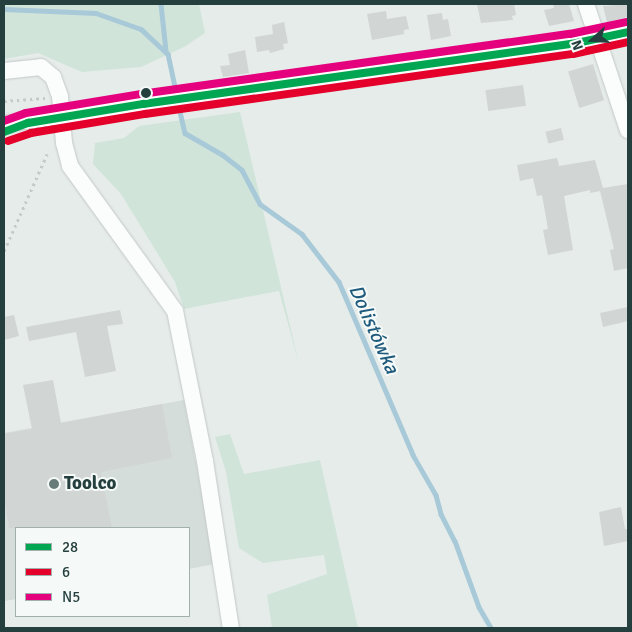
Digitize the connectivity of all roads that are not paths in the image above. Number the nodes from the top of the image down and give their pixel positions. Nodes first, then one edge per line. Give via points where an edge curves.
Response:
1 (586, 4) edge
2 (628, 32) edge
3 (599, 39) junction
4 (4, 71) edge
5 (63, 118) junction
6 (28, 123) junction
7 (4, 124) edge
8 (628, 130) edge
9 (4, 132) edge
10 (231, 628) edge

1 - 3 street
2 - 3 street
3 - 5 street
3 - 8 street
4 - 5 street via 33,66 47,71 58,86
5 - 6 street
5 - 10 street via 64,143 74,173 165,293 178,318 205,461
6 - 7 street
6 - 9 street

